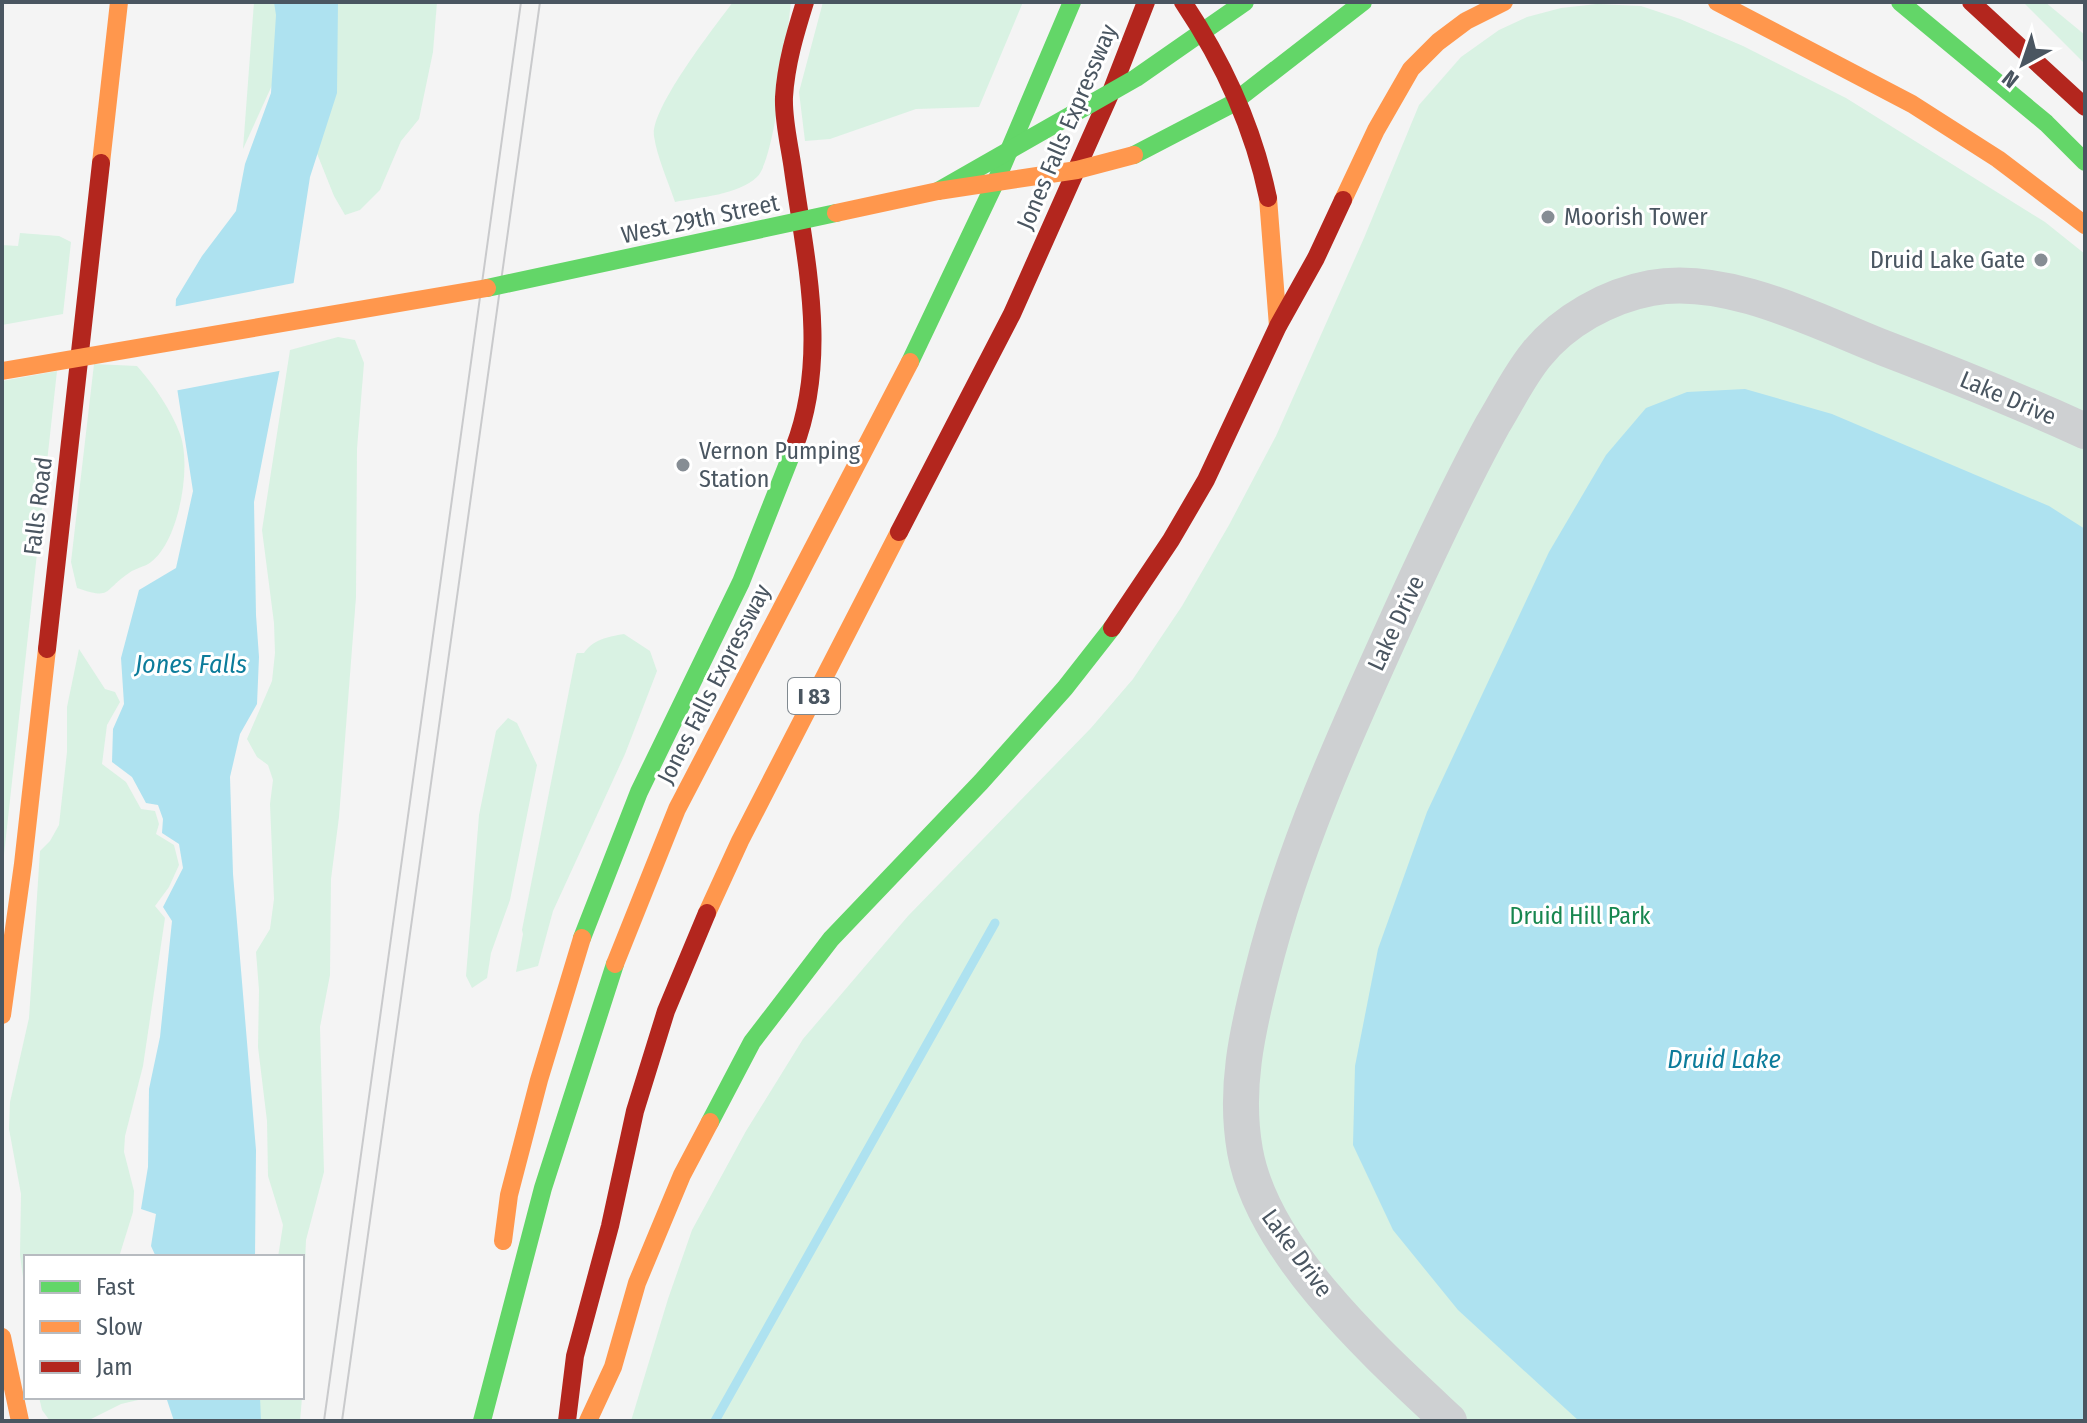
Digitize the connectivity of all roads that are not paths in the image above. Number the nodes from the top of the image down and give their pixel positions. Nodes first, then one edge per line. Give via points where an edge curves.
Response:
1 (119, 2) edge
2 (805, 2) edge
3 (1072, 2) edge
4 (1146, 2) edge
5 (1183, 2) edge
6 (1245, 2) edge
7 (1363, 2) edge
8 (1504, 2) edge
9 (1717, 2) edge
10 (1900, 2) edge
11 (1971, 2) edge
12 (2085, 107) edge
13 (2085, 162) edge
14 (938, 191) junction
15 (2085, 225) edge
16 (1278, 326) junction
17 (2, 371) edge
18 (2085, 431) edge
19 (2, 1015) edge
20 (501, 1256) dead end
21 (498, 1286) dead end
22 (2, 1337) edge
23 (496, 1361) junction
24 (20, 1421) edge
25 (482, 1421) edge
26 (567, 1421) edge
27 (588, 1421) edge
28 (1449, 1421) edge

1 - 19 main road, Falls Road
2 - 20 main road via 789,54 784,100 813,316 809,393 792,453 741,582 633,805 574,959 509,1195
3 - 23 main road, Jones Falls Expressway via 996,181 892,401 677,809 621,943 539,1201
4 - 26 main road, Jones Falls Expressway / I 83 via 1012,314 740,841 692,947 635,1111 575,1356
5 - 16 main road, bridge via 1212,43 1261,160
6 - 14 main road, bridge via 1136,78
7 - 14 main road, West 29th Street, bridge via 1230,105 1134,155 1014,182
8 - 16 main road via 1466,21 1411,69
9 - 15 main road via 1912,104 1998,159
10 - 13 main road
11 - 12 main road
14 - 17 main road, West 29th Street, bridge via 515,283
16 - 27 main road via 1206,480 1093,654 981,782 831,939 752,1042 682,1175 637,1283 613,1367
18 - 28 street, Lake Drive via 1807,318 1711,288 1675,285 1617,298 1563,328 1534,357 1472,462 1326,778 1272,933 1243,1057 1244,1150 1254,1190 1273,1229 1355,1329
21 - 23 main road
22 - 24 main road
23 - 25 main road, Jones Falls Expressway

